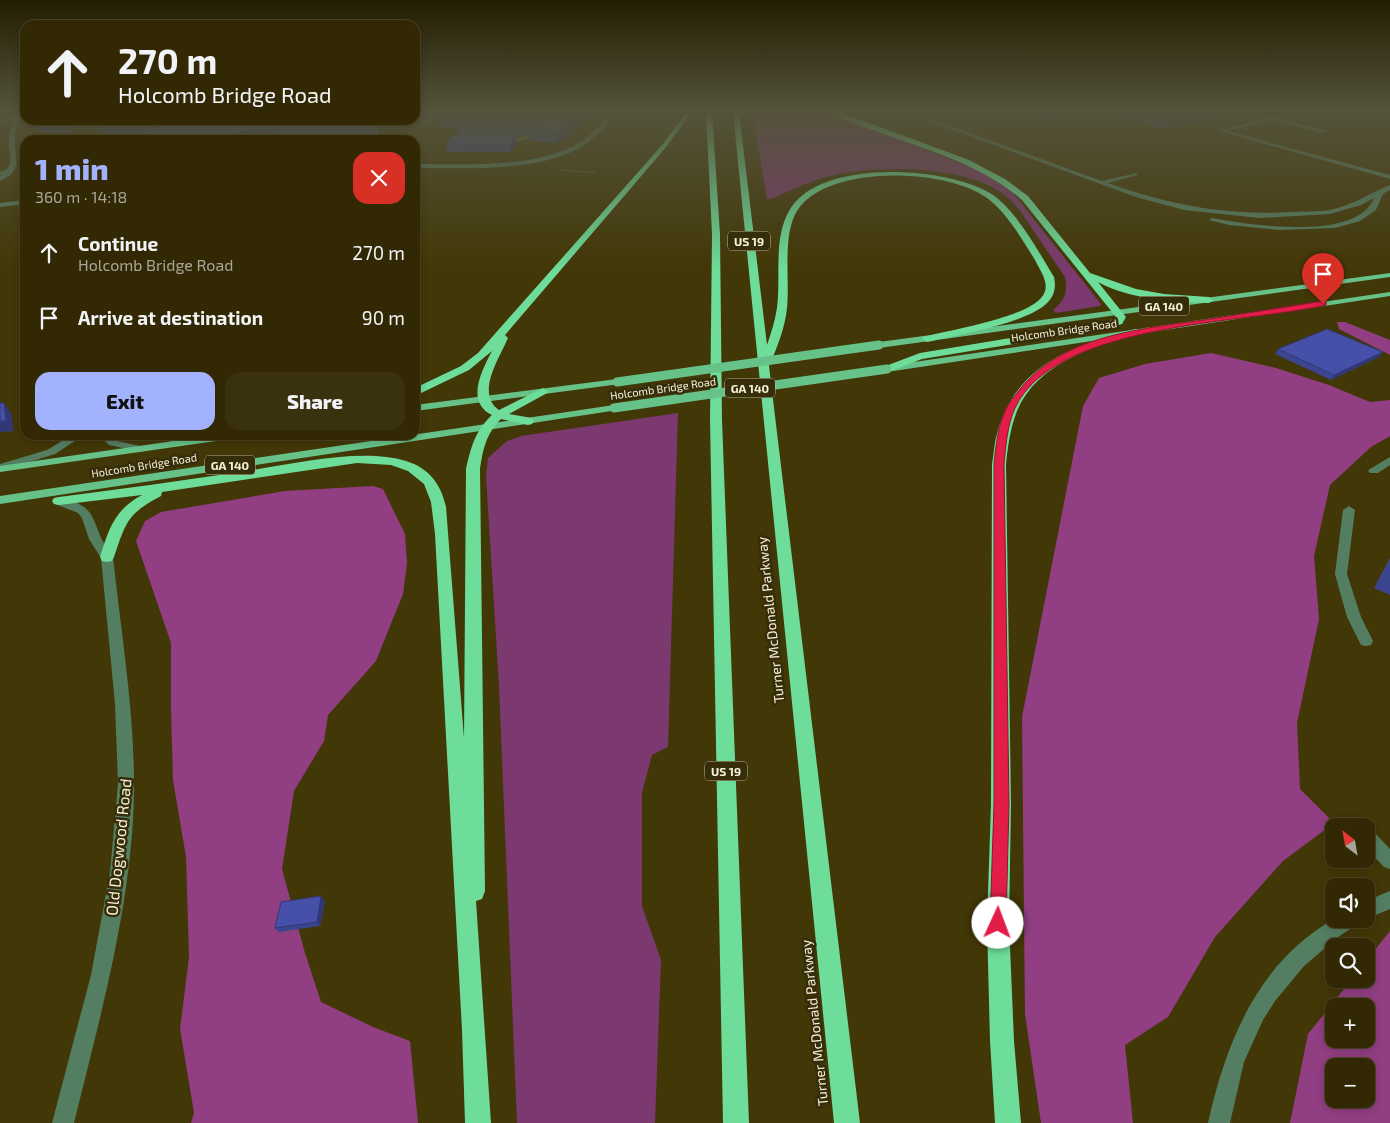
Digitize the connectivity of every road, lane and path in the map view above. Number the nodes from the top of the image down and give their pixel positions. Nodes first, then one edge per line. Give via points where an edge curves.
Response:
1 (10, 164) edge
2 (485, 164) edge
3 (648, 164) edge
4 (712, 164) edge
5 (742, 164) edge
6 (971, 164) edge
7 (1052, 164) edge
8 (1341, 164) edge
9 (420, 166) edge
10 (459, 166) junction
11 (537, 168) joint
12 (11, 171) junction
13 (596, 173) dead end
14 (0, 174) edge
15 (1135, 174) dead end
16 (1390, 178) edge
17 (0, 179) edge
18 (1101, 182) junction
19 (1390, 187) edge
20 (1380, 192) junction
21 (20, 203) edge
22 (0, 205) edge
23 (1079, 265) junction
24 (1390, 275) edge
25 (1390, 294) edge
26 (1209, 300) junction
27 (1118, 313) junction
28 (509, 325) junction
29 (1136, 332) junction
30 (927, 339) junction
31 (763, 369) junction
32 (887, 369) junction
33 (420, 390) edge
34 (542, 392) junction
35 (483, 398) junction
36 (420, 407) edge
37 (493, 421) junction
38 (528, 422) joint
39 (420, 433) edge
40 (71, 440) edge
41 (110, 440) edge
42 (203, 440) edge
43 (377, 440) edge
44 (141, 449) junction
45 (1390, 460) edge
46 (0, 469) edge
47 (1374, 471) dead end
48 (164, 488) junction
49 (59, 501) junction
50 (0, 502) edge
51 (1350, 510) dead end
52 (107, 557) junction
53 (1366, 641) dead end
54 (1375, 845) edge
55 (1390, 861) edge
56 (1390, 900) edge
57 (1375, 906) edge
58 (1335, 928) edge
59 (474, 1030) junction
60 (63, 1123) edge
61 (478, 1123) edge
62 (736, 1123) edge
63 (846, 1123) edge
64 (1008, 1123) edge
65 (1218, 1123) edge

1 - 12 street
2 - 10 street
3 - 28 highway
4 - 62 highway, US 19
5 - 31 highway, Turner McDonald Parkway / US 19
6 - 23 highway via 1006,182 1025,198
7 - 18 street
8 - 16 street
9 - 10 street
10 - 11 street
11 - 13 path
12 - 14 street
12 - 17 street
15 - 18 street
18 - 20 street via 1184,208 1260,216 1330,212 1358,204
18 - 20 street via 1184,214 1276,228 1322,228 1355,220 1372,211 1380,202
19 - 20 street
21 - 22 street
23 - 26 highway via 1105,282 1133,292
23 - 27 highway
24 - 26 main road, Holcomb Bridge Road / GA 140
25 - 29 main road, Holcomb Bridge Road / GA 140
26 - 27 main road, Holcomb Bridge Road / GA 140
27 - 30 main road, Holcomb Bridge Road / GA 140
27 - 32 highway via 1120,321 1110,325 920,356
28 - 33 highway via 482,355 465,368
28 - 35 highway via 484,381
29 - 32 main road, Holcomb Bridge Road / GA 140
29 - 64 highway via 1083,348 1043,371 1016,400 1002,434 999,464 1002,804 998,923
30 - 31 highway via 1031,310 1048,295 1051,287 1049,277 1002,208 978,189 921,175 847,179 814,190 790,216 780,319
30 - 34 main road, Holcomb Bridge Road / GA 140, bridge
31 - 63 highway, Turner McDonald Parkway / US 19
32 - 38 main road, Holcomb Bridge Road / GA 140, bridge
34 - 35 main road, Holcomb Bridge Road / GA 140
34 - 37 highway via 514,405
35 - 36 main road, Holcomb Bridge Road / GA 140
35 - 37 highway
37 - 38 highway
37 - 39 main road, Holcomb Bridge Road / GA 140
37 - 59 highway via 478,442 473,468
40 - 46 street via 51,452
41 - 44 street
42 - 44 main road, Holcomb Bridge Road / GA 140
43 - 50 main road, Holcomb Bridge Road / GA 140
44 - 46 main road, Holcomb Bridge Road / GA 140
45 - 47 street
48 - 49 highway
48 - 52 highway via 124,513 117,524
48 - 59 highway via 374,459 404,464 417,470 435,490 442,534
49 - 50 main road
49 - 52 street, Old Dogwood Road via 76,505 86,514 97,547
51 - 53 street via 1341,574 1354,617
52 - 60 street, Old Dogwood Road via 122,704 125,794 119,872 101,975
54 - 55 street
56 - 57 street
58 - 65 street via 1304,952 1253,1019 1238,1051
59 - 61 highway

